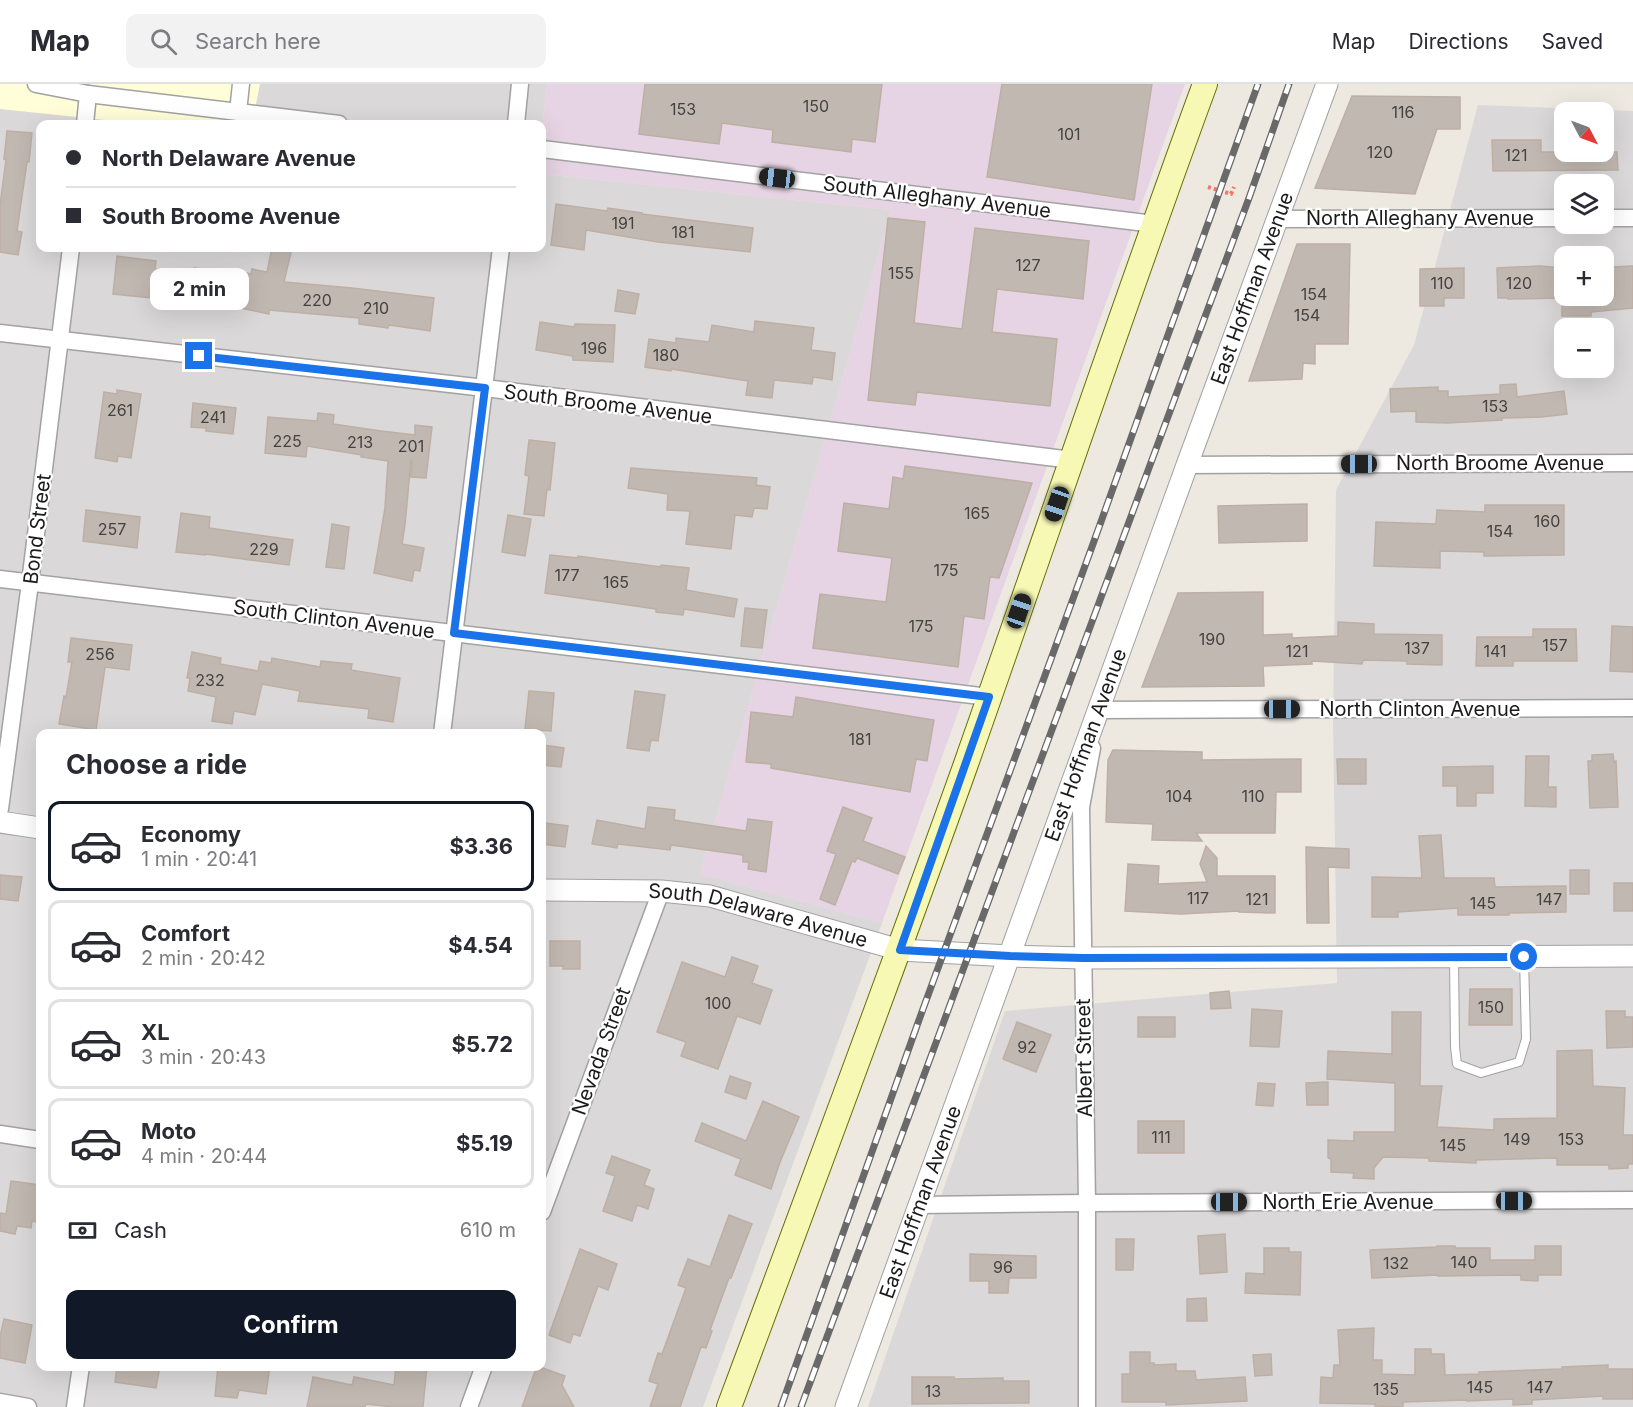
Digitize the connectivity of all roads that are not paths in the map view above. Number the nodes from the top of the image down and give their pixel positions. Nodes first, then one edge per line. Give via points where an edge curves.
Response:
1 (36, 84) edge
2 (241, 84) edge
3 (520, 84) edge
4 (1205, 84) edge
5 (1327, 84) edge
6 (88, 94) junction
7 (238, 112) junction
8 (85, 120) edge
9 (305, 120) edge
10 (516, 120) edge
11 (546, 149) edge
12 (1554, 218) edge
13 (1614, 218) edge
14 (1633, 218) edge
15 (1276, 219) junction
16 (1154, 224) junction
17 (71, 252) edge
18 (501, 252) edge
19 (0, 333) edge
20 (61, 340) junction
21 (485, 388) junction
22 (1072, 460) junction
23 (1633, 463) edge
24 (1187, 465) junction
25 (0, 579) edge
26 (30, 583) junction
27 (454, 633) junction
28 (989, 697) junction
29 (1633, 708) edge
30 (1098, 710) junction
31 (443, 729) edge
32 (0, 809) edge
33 (0, 822) edge
34 (36, 827) edge
35 (546, 890) edge
36 (661, 891) junction
37 (900, 950) junction
38 (1010, 956) junction
39 (1633, 956) edge
40 (1454, 957) junction
41 (1524, 957) junction
42 (1083, 958) junction
43 (0, 1134) edge
44 (36, 1139) edge
45 (1633, 1200) edge
46 (546, 1201) edge
47 (1087, 1203) junction
48 (919, 1205) junction
49 (80, 1371) edge
50 (482, 1371) edge
51 (0, 1402) edge
52 (28, 1407) edge
53 (75, 1407) edge
54 (469, 1407) edge
55 (729, 1407) edge
56 (846, 1407) edge
57 (1087, 1407) edge

1 - 6 street
2 - 7 street
3 - 10 street
4 - 16 main road
5 - 15 street, East Hoffman Avenue
6 - 7 street
6 - 8 street
7 - 9 street
11 - 16 street, South Alleghany Avenue
12 - 15 street, North Alleghany Avenue
13 - 14 street
15 - 24 street, East Hoffman Avenue
16 - 22 main road
17 - 20 street, Bond Street
18 - 21 street
19 - 20 street, South Broome Avenue
20 - 21 street, South Broome Avenue
20 - 26 street, Bond Street
21 - 22 street, South Broome Avenue
21 - 27 street
22 - 28 main road
23 - 24 street, North Broome Avenue
24 - 30 street, East Hoffman Avenue
25 - 26 street, South Clinton Avenue
26 - 27 street, South Clinton Avenue
26 - 32 street, Bond Street
27 - 28 street, South Clinton Avenue
27 - 31 street
28 - 37 main road
29 - 30 street, North Clinton Avenue
30 - 38 street, East Hoffman Avenue
30 - 42 street, Albert Street via 1082,807
33 - 34 street
35 - 36 street, South Delaware Avenue
36 - 37 street, South Delaware Avenue via 710,896
36 - 46 street, Nevada Street
37 - 38 street, South Delaware Avenue
37 - 55 main road
38 - 42 street, South Delaware Avenue
38 - 48 street, East Hoffman Avenue
39 - 41 street, South Delaware Avenue
40 - 41 street, South Delaware Avenue
40 - 41 lane via 1457,1064 1481,1073 1519,1062 1526,1039
40 - 42 street, South Delaware Avenue
42 - 47 street, Albert Street
43 - 44 street
45 - 47 street, North Erie Avenue
47 - 48 street, North Erie Avenue
47 - 57 street, Albert Street
48 - 56 street, East Hoffman Avenue
49 - 53 street
50 - 54 street
51 - 52 street

